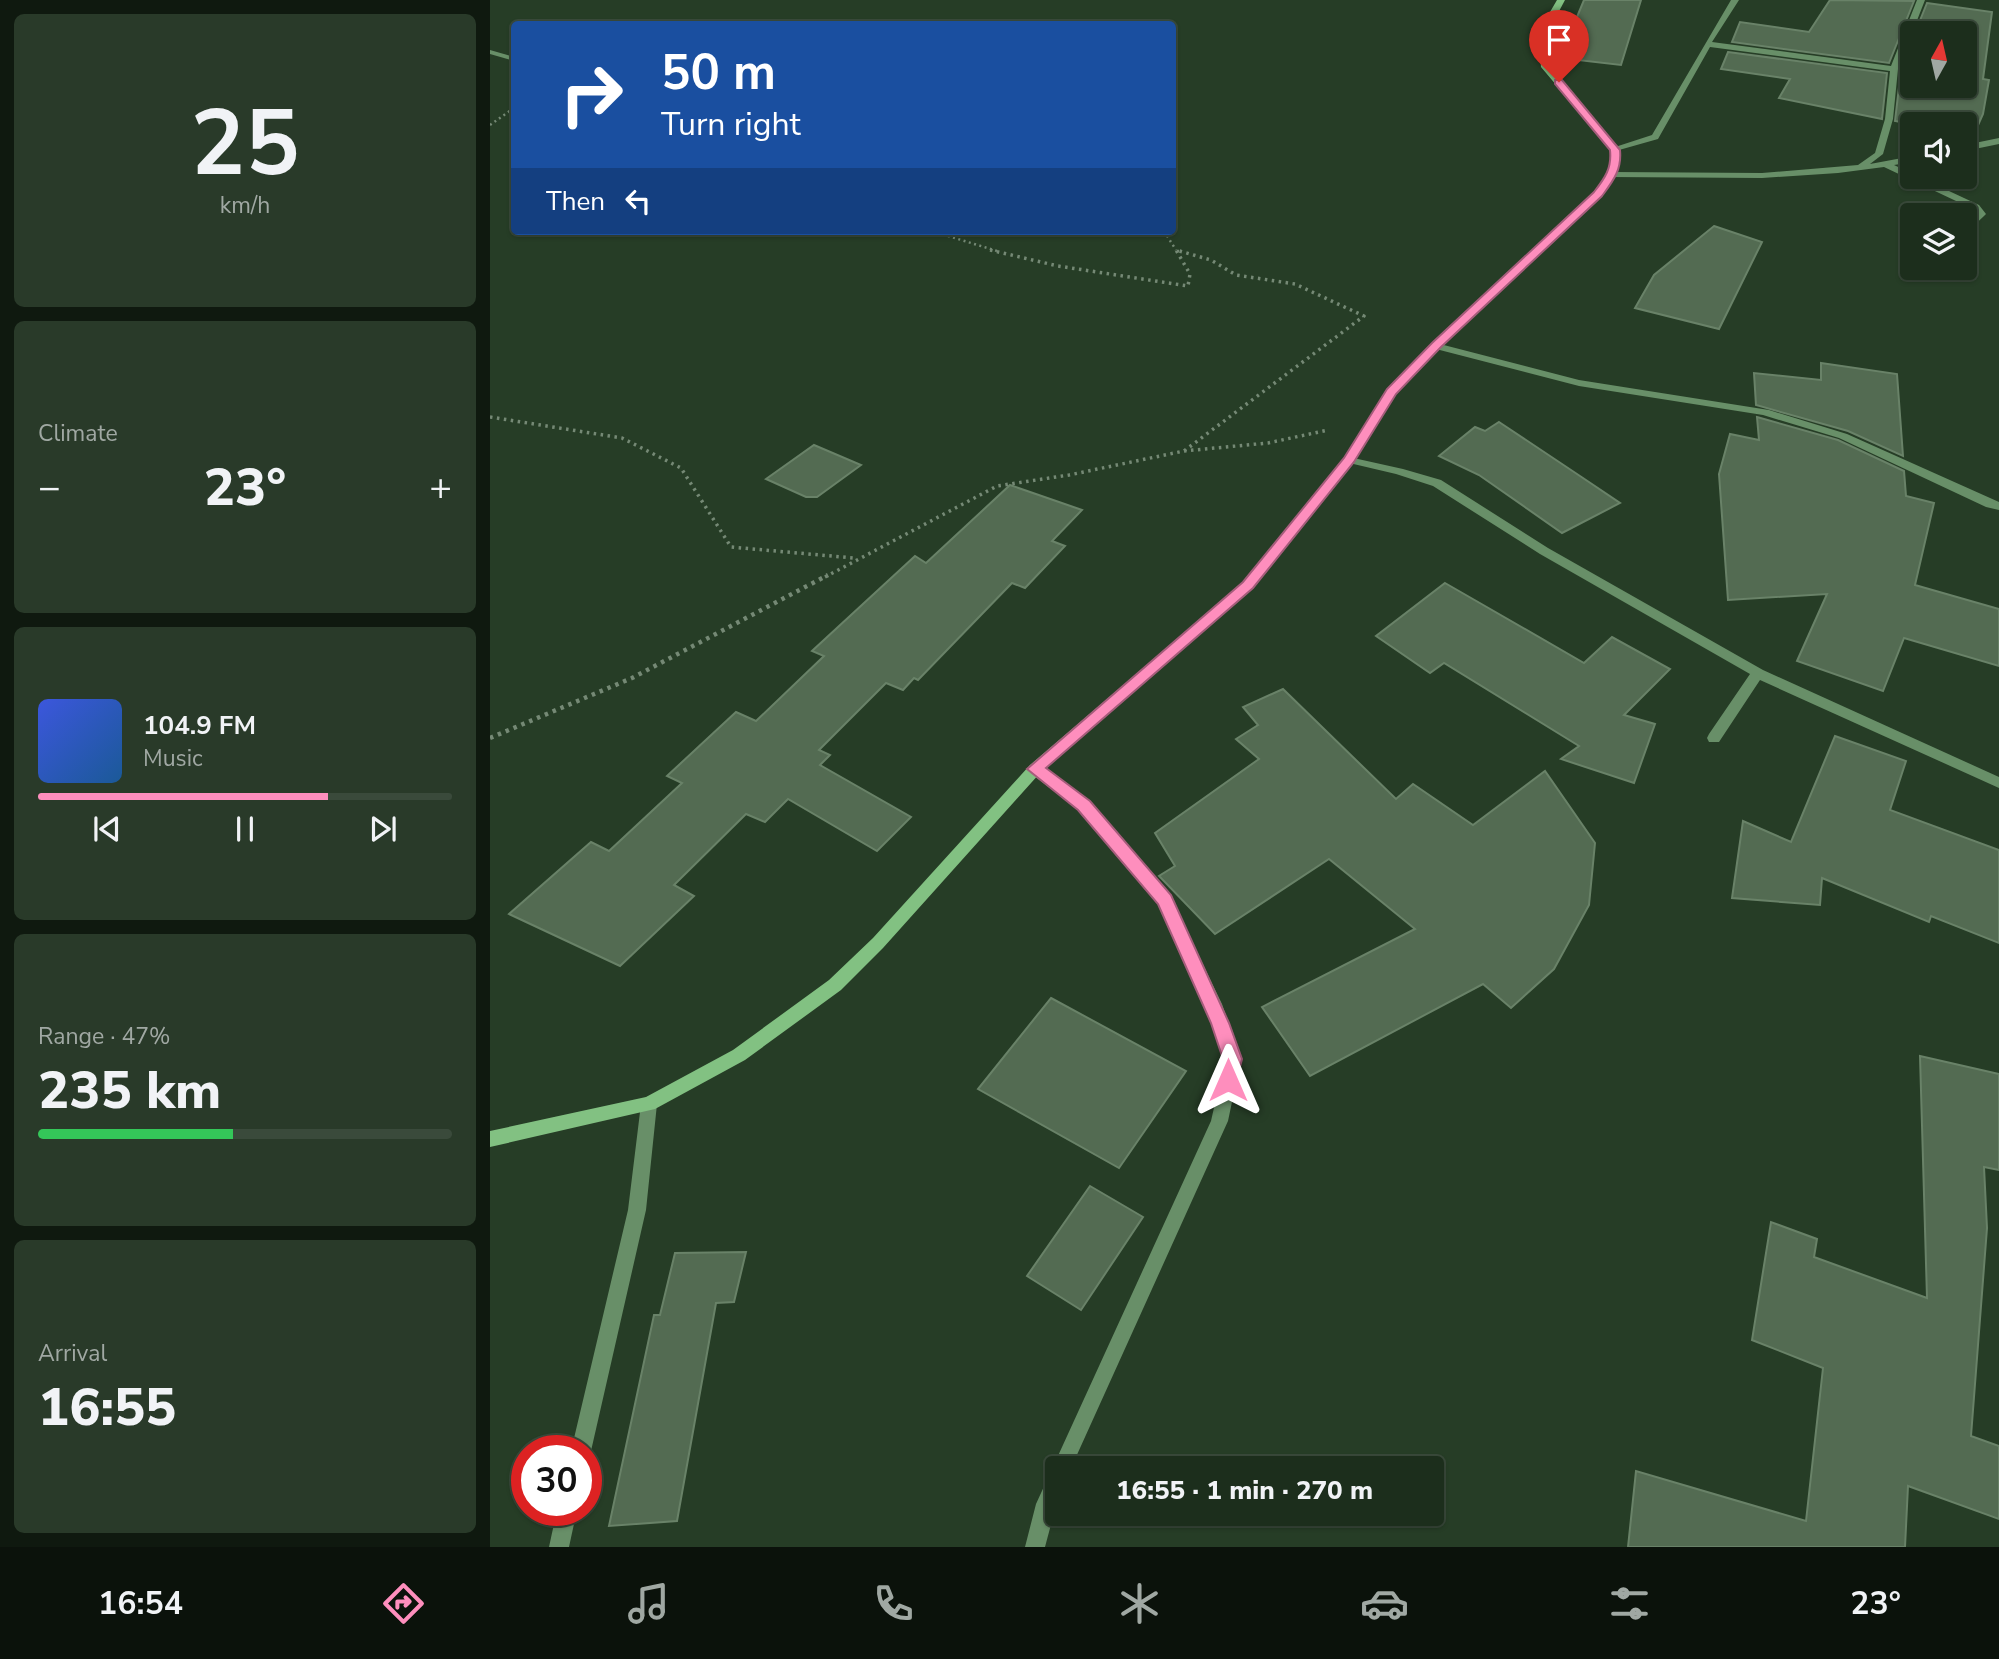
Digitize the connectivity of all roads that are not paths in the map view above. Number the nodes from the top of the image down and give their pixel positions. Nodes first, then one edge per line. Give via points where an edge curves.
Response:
1 (1561, 0) edge
2 (1735, 0) edge
3 (1921, 0) edge
4 (1708, 44) junction
5 (490, 52) edge
6 (511, 58) edge
7 (1894, 69) junction
8 (1999, 141) edge
9 (1977, 146) edge
10 (1615, 150) junction
11 (1900, 161) edge
12 (1885, 164) junction
13 (1858, 167) junction
14 (1612, 175) junction
15 (1968, 203) edge
16 (1436, 346) junction
17 (1349, 460) junction
18 (1999, 506) edge
19 (1758, 673) junction
20 (1714, 737) dead end
21 (1035, 769) junction
22 (1999, 783) edge
23 (649, 1104) junction
24 (490, 1139) edge
25 (585, 1435) edge
26 (1066, 1456) edge
27 (1045, 1508) edge
28 (564, 1526) edge
29 (559, 1547) edge
30 (1035, 1547) edge

1 - 10 main road via 1542,32 1545,67
2 - 4 street
3 - 7 street
4 - 7 street
4 - 10 street via 1655,137
5 - 6 street
7 - 13 street via 1889,119 1879,154
8 - 9 street
10 - 14 main road
11 - 12 street
12 - 13 street
12 - 15 street
13 - 14 street via 1771,176
14 - 16 main road via 1598,194
16 - 17 main road via 1391,392
16 - 18 street via 1578,383 1765,412 1843,436
17 - 19 street via 1437,483 1544,551
17 - 21 main road via 1248,585
19 - 20 street
19 - 22 street
21 - 23 main road via 835,985 739,1055
21 - 26 street via 1084,806 1165,900 1233,1059 1219,1121
23 - 24 main road
23 - 25 street via 637,1210
27 - 30 street
28 - 29 street

